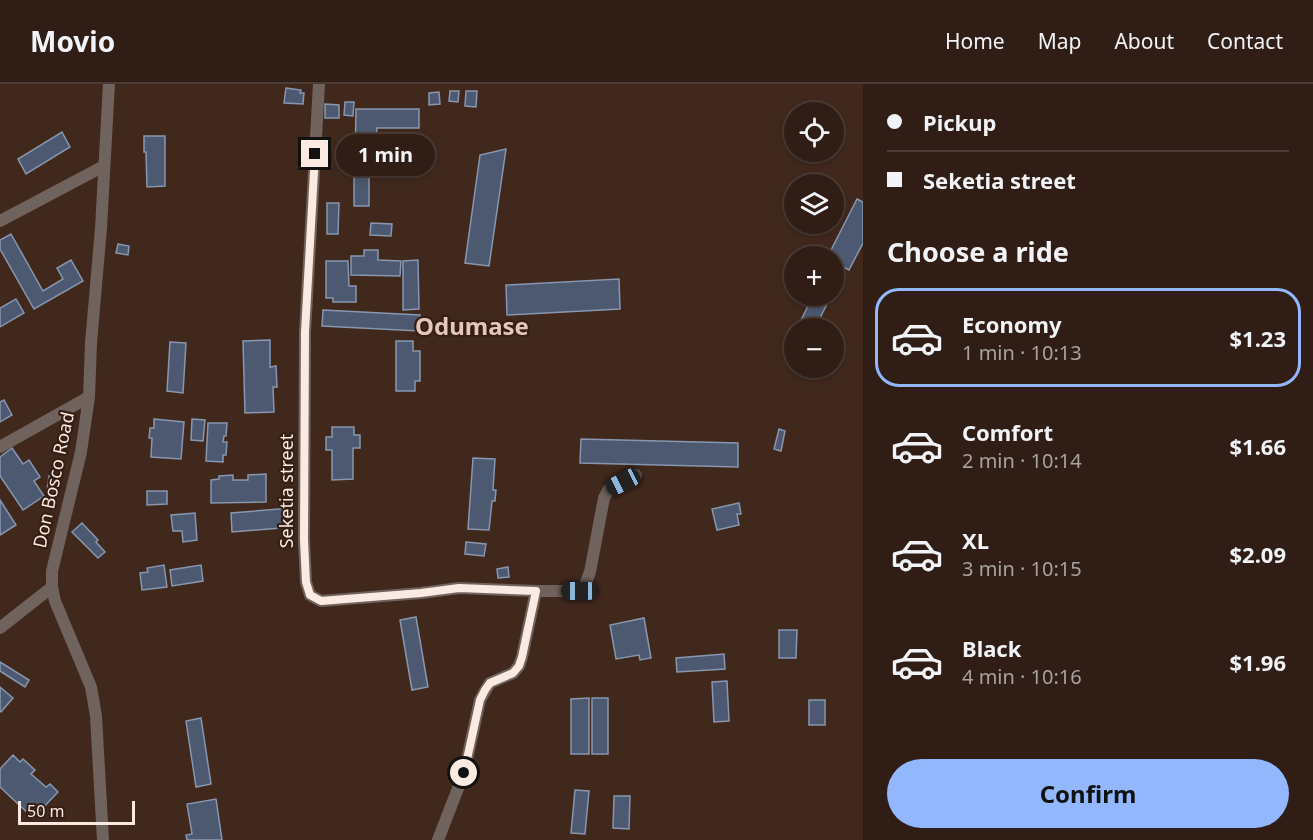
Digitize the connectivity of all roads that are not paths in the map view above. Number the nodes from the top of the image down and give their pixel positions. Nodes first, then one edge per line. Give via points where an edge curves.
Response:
1 (109, 84) edge
2 (319, 84) edge
3 (104, 166) junction
4 (0, 221) edge
5 (89, 397) junction
6 (0, 447) edge
7 (636, 475) dead end
8 (52, 587) junction
9 (536, 591) junction
10 (0, 628) edge
11 (103, 840) edge
12 (438, 840) edge

1 - 3 street, Don Bosco Road
2 - 9 street, Seketia street via 305,332 304,540 310,595 321,601 459,588
3 - 4 street
3 - 5 street, Don Bosco Road
5 - 6 street
5 - 8 street, Don Bosco Road via 81,452 52,571
7 - 9 street, Seketia street via 609,489 603,498 585,585 579,591
8 - 10 street
8 - 11 street, Don Bosco Road via 91,687
9 - 12 street via 519,666 513,673 490,683 480,700 464,773

